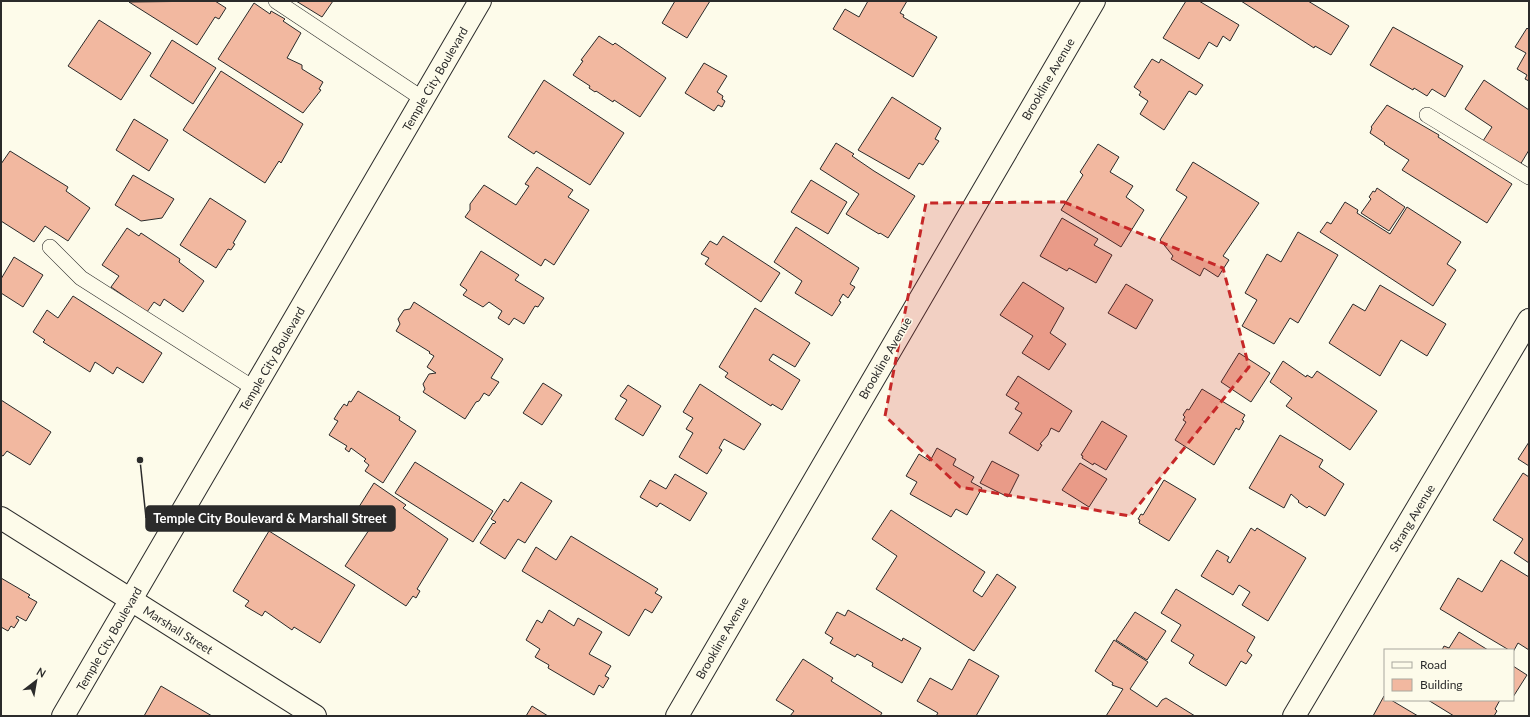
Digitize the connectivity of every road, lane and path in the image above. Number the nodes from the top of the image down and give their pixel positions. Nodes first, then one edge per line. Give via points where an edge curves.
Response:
1 (276, 1) edge
2 (480, 1) edge
3 (1094, 1) edge
4 (423, 99) junction
5 (1427, 115) dead end
6 (1529, 177) edge
7 (50, 247) dead end
8 (1529, 320) edge
9 (255, 389) junction
10 (1, 518) edge
11 (131, 600) junction
12 (63, 716) edge
13 (315, 716) edge
14 (677, 716) edge
15 (1294, 716) edge

1 - 4 lane
2 - 4 street, Temple City Boulevard
3 - 14 street, Brookline Avenue
4 - 9 street, Temple City Boulevard
5 - 6 lane
7 - 9 lane via 81,278
8 - 15 street, Strang Avenue
9 - 11 street, Temple City Boulevard
10 - 11 street, Marshall Street
11 - 12 street, Temple City Boulevard
11 - 13 street, Marshall Street

